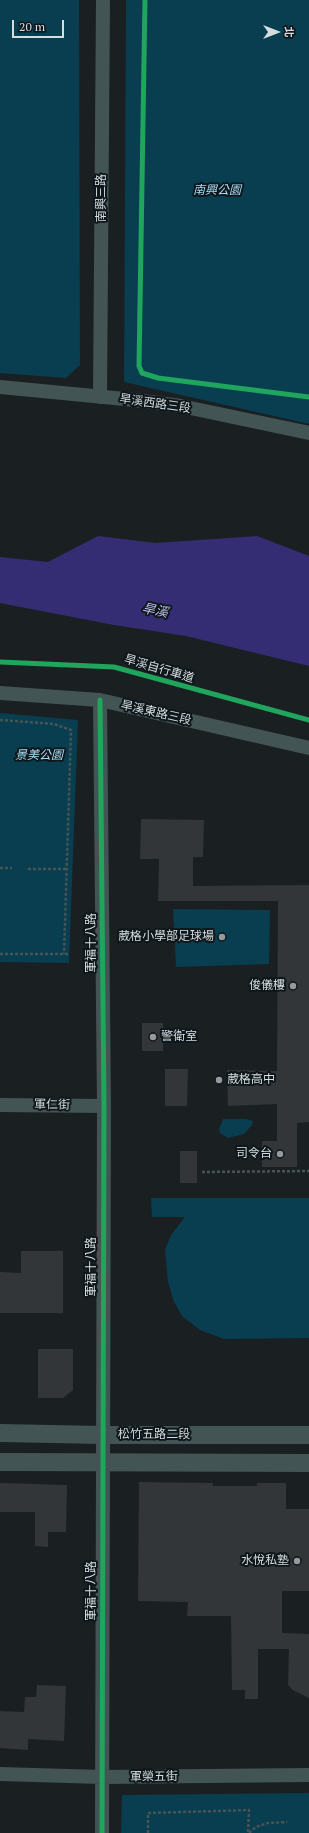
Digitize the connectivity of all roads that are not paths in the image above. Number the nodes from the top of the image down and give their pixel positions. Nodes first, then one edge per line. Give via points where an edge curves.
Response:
1 (103, 0) edge
2 (0, 387) edge
3 (100, 397) junction
4 (309, 433) edge
5 (0, 693) edge
6 (100, 700) junction
7 (309, 748) edge
8 (0, 1105) edge
9 (104, 1106) junction
10 (0, 1433) edge
11 (102, 1435) junction
12 (309, 1435) edge
13 (0, 1462) edge
14 (309, 1463) edge
15 (102, 1464) junction
16 (0, 1774) edge
17 (309, 1775) edge
18 (102, 1777) junction
19 (102, 1833) edge

1 - 3 street, 南興三路
2 - 3 street, 旱溪西路三段
3 - 4 street, 旱溪西路三段 via 181,406
5 - 6 street, 旱溪東路三段
6 - 7 street, 旱溪東路三段
6 - 9 street, 軍福十八路
8 - 9 street, 軍仁街
9 - 11 street, 軍福十八路
10 - 11 street, 松竹五路二段
11 - 12 street, 松竹五路二段
11 - 15 street, 軍福十八路
13 - 15 street
14 - 15 street
15 - 18 street, 軍福十八路
16 - 18 street, 軍榮五街
17 - 18 street, 軍榮五街
18 - 19 street, 軍福十八路

